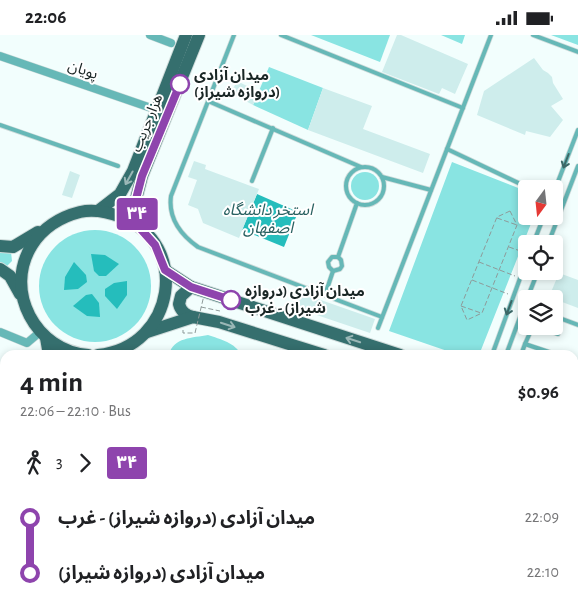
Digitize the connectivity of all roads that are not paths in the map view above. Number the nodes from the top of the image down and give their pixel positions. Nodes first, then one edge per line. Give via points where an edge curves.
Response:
1 (150, 35) edge
2 (186, 35) edge
3 (199, 35) edge
4 (234, 35) edge
5 (281, 35) edge
6 (491, 35) edge
7 (533, 35) edge
8 (171, 43) dead end
9 (578, 53) edge
10 (0, 56) edge
11 (180, 68) junction
12 (208, 101) junction
13 (463, 108) junction
14 (157, 110) junction
15 (0, 125) edge
16 (273, 128) junction
17 (578, 130) edge
18 (446, 149) junction
19 (118, 166) dead end
20 (578, 166) edge
21 (361, 167) junction
22 (382, 177) junction
23 (559, 180) edge
24 (252, 181) dead end
25 (518, 183) edge
26 (431, 190) junction
27 (357, 203) junction
28 (564, 204) joint
29 (98, 211) junction
30 (48, 226) junction
31 (138, 226) junction
32 (552, 235) edge
33 (6, 247) edge
34 (338, 257) junction
35 (2, 270) edge
36 (165, 270) junction
37 (333, 271) junction
38 (519, 280) edge
39 (191, 287) junction
40 (325, 295) junction
41 (22, 297) junction
42 (197, 312) junction
43 (382, 317) junction
44 (563, 319) edge
45 (518, 324) edge
46 (578, 325) edge
47 (378, 328) dead end
48 (0, 332) edge
49 (147, 332) junction
50 (43, 335) junction
51 (530, 335) edge
52 (525, 345) junction
53 (48, 350) edge
54 (67, 350) edge
55 (120, 350) edge
56 (308, 350) edge
57 (385, 350) edge
58 (494, 350) edge
59 (508, 350) edge
60 (523, 350) edge
61 (542, 350) edge

1 - 8 street
2 - 11 main road
3 - 11 main road, هزار جریب
4 - 12 lane
5 - 13 lane
6 - 13 lane
7 - 9 lane
10 - 14 street, پویان
11 - 14 main road
11 - 31 main road, هزار جریب via 142,176 136,199
12 - 16 lane
12 - 40 lane via 171,196 169,205 176,224 198,247
13 - 18 lane
14 -> 29 main road via 133,171 120,194
15 - 19 lane
16 - 21 lane
16 - 24 lane
17 -> 23 lane
18 - 25 lane
18 - 26 lane
20 - 28 lane
21 - 22 lane via 373,169
21 - 27 lane via 351,174 346,185 349,195
22 - 26 lane
22 - 27 lane via 384,187 379,199 368,204
26 - 43 lane
27 - 34 lane
28 - 32 lane
29 - 30 main road via 72,214
29 - 31 main road via 126,218
30 - 33 main road
30 - 41 main road via 25,258
31 - 36 main road via 155,245
33 - 35 main road via 17,250 19,256 12,270
34 - 37 lane via 342,266
34 - 37 lane via 332,257 328,262
35 - 41 main road via 10,276
36 - 39 main road
36 - 49 main road via 163,303
37 - 40 lane
38 -> 58 lane
39 - 42 main road via 181,296 179,304 187,315
57 -> 39 main road
40 - 43 lane
41 - 50 main road via 32,322
42 - 49 main road
42 -> 56 main road
43 - 47 lane
44 - 46 lane
45 - 59 lane
48 - 50 street via 27,343
49 - 55 main road
50 - 53 main road
50 - 54 main road
51 - 52 lane
52 - 60 lane
52 - 61 lane

